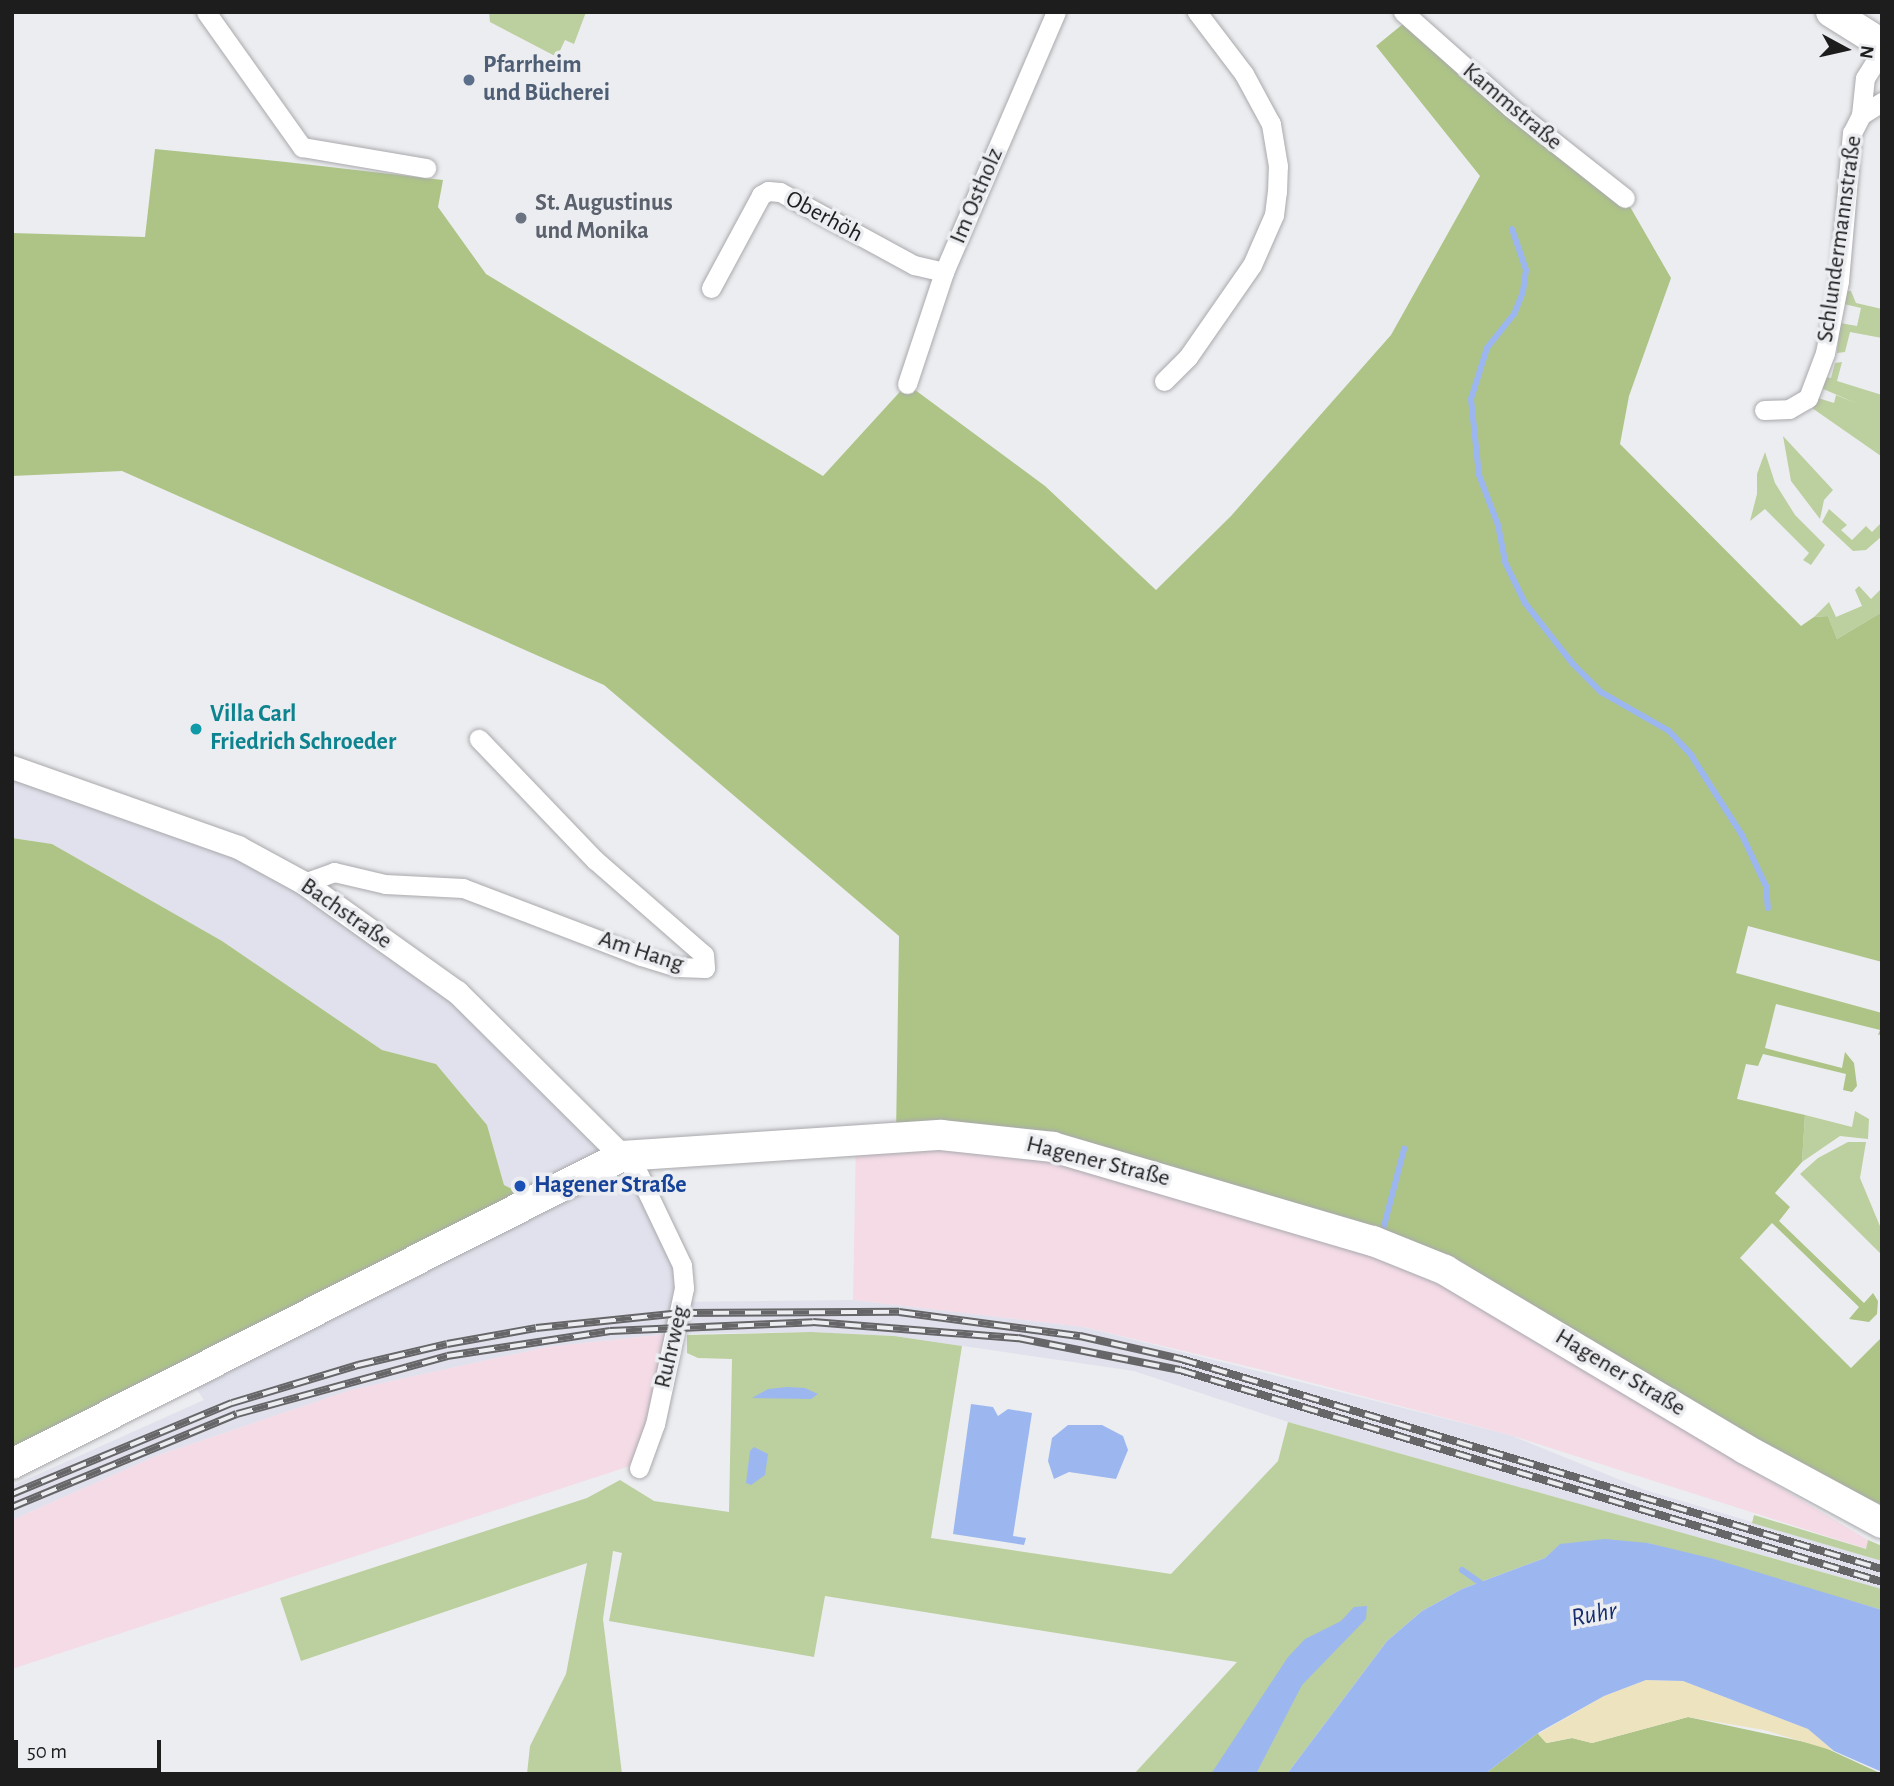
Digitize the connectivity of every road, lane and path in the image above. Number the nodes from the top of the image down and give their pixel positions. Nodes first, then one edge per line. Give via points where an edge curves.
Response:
1 (206, 12) edge
2 (1056, 12) edge
3 (1197, 12) edge
4 (1403, 12) edge
5 (1831, 12) edge
6 (1882, 44) edge
7 (1882, 51) edge
8 (1882, 102) edge
9 (1861, 115) junction
10 (426, 168) dead end
11 (1625, 198) dead end
12 (944, 272) junction
13 (711, 288) dead end
14 (1164, 381) dead end
15 (907, 384) dead end
16 (1764, 410) dead end
17 (479, 739) dead end
18 (12, 767) edge
19 (304, 883) junction
20 (622, 1156) junction
21 (12, 1464) edge
22 (639, 1468) dead end
23 (1882, 1523) edge

1 - 10 street via 302,147
2 - 12 street, Im Ostholz
3 - 14 street via 1244,74 1266,114 1276,145 1277,192 1274,215 1252,264 1188,357
4 - 11 street, Kammstraße via 1511,108
5 - 6 main road
7 - 9 street, Schlundermannstraße via 1865,78
8 - 9 street, Schlundermannstraße
9 - 16 street, Schlundermannstraße via 1849,154 1844,233 1825,353 1808,398 1789,409
12 - 13 street, Oberhöh via 914,265 780,192 768,191 761,195
12 - 15 street, Im Ostholz
17 - 19 street, Am Hang via 595,860 698,949 706,958 705,968 677,967 640,956 463,888 385,884 334,872
18 - 19 street, Bachstraße via 238,847
19 - 20 street, Bachstraße via 457,992
20 - 21 main road, Hagener Straße
20 - 22 street, Ruhrweg via 639,1175 682,1265 684,1288 655,1424
20 - 23 main road, Hagener Straße via 954,1135 1053,1147 1176,1181 1373,1241 1445,1270 1745,1449

